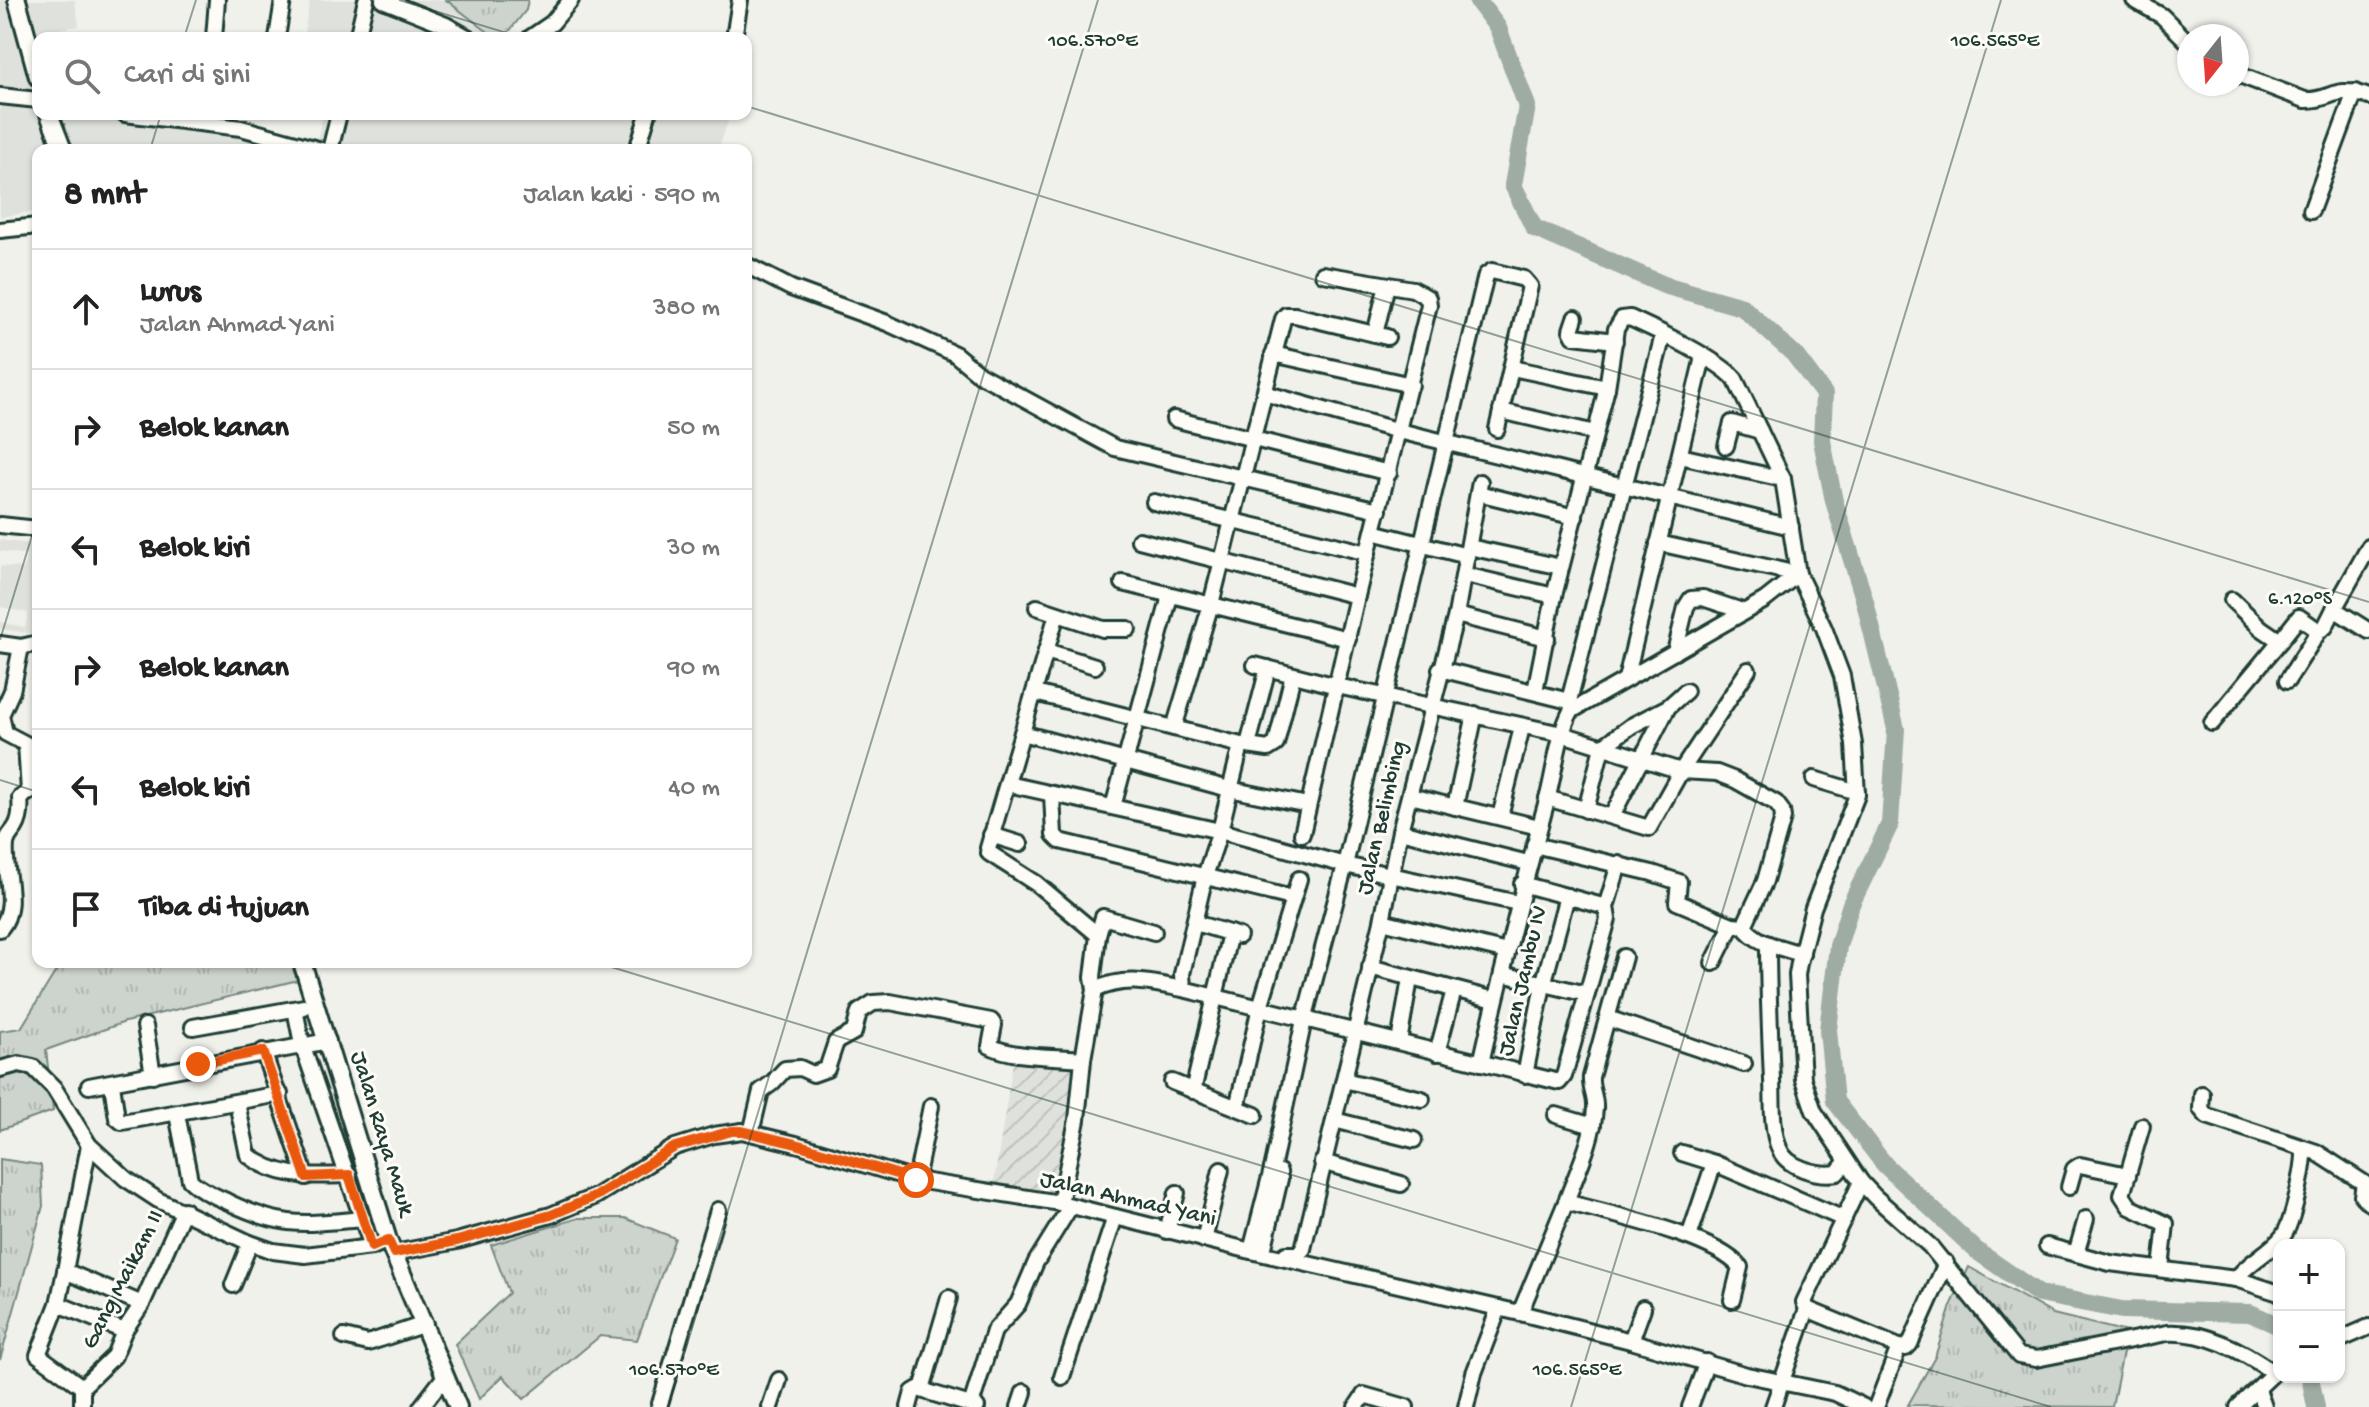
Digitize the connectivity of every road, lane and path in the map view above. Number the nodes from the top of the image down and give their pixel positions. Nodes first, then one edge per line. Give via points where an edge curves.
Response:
1 (17, 0) edge
2 (217, 0) edge
3 (283, 0) edge
4 (366, 0) edge
5 (383, 0) edge
6 (571, 0) edge
7 (740, 0) edge
8 (2134, 0) edge
9 (2177, 31) edge
10 (214, 32) edge
11 (278, 32) edge
12 (358, 32) edge
13 (458, 32) edge
14 (539, 32) edge
15 (735, 32) edge
16 (32, 55) edge
17 (2249, 79) edge
18 (2362, 94) edge
19 (0, 96) edge
20 (32, 99) edge
21 (51, 120) edge
22 (222, 120) edge
23 (338, 120) edge
24 (646, 120) edge
25 (242, 121) edge
26 (61, 144) edge
27 (305, 144) edge
28 (332, 144) edge
29 (639, 144) edge
30 (2311, 211) dead end
31 (32, 227) edge
32 (0, 230) edge
33 (752, 268) edge
34 (1323, 274) dead end
35 (1387, 285) junction
36 (1575, 318) dead end
37 (1663, 335) junction
38 (1615, 341) junction
39 (1273, 354) junction
40 (1703, 357) junction
41 (1512, 368) junction
42 (1411, 385) junction
43 (1607, 388) junction
44 (1264, 393) junction
45 (1501, 411) junction
46 (1174, 419) dead end
47 (1497, 429) dead end
48 (1399, 431) junction
49 (1760, 431) junction
50 (1595, 433) junction
51 (1252, 438) junction
52 (1447, 441) junction
53 (1726, 446) dead end
54 (1680, 456) junction
55 (1389, 473) junction
56 (1585, 477) junction
57 (1242, 479) junction
58 (1783, 479) junction
59 (1625, 485) junction
60 (1670, 496) junction
61 (1154, 502) dead end
62 (1379, 510) junction
63 (1575, 517) junction
64 (1233, 520) junction
65 (0, 525) edge
66 (1791, 527) junction
67 (32, 528) edge
68 (1373, 532) junction
69 (1139, 540) dead end
70 (1658, 543) junction
71 (1423, 544) junction
72 (2369, 547) edge
73 (1468, 551) junction
74 (1368, 553) junction
75 (1221, 563) junction
76 (1561, 567) junction
77 (1798, 574) junction
78 (1465, 575) junction
79 (1123, 583) dead end
80 (1170, 596) junction
81 (1357, 596) junction
82 (1554, 596) junction
83 (2232, 600) dead end
84 (1211, 604) junction
85 (1037, 607) dead end
86 (2334, 609) junction
87 (1742, 611) junction
88 (1057, 614) junction
89 (1456, 615) junction
90 (1128, 629) dead end
91 (2319, 631) junction
92 (2369, 631) edge
93 (1547, 638) junction
94 (1348, 639) junction
95 (2280, 641) junction
96 (0, 644) edge
97 (32, 644) edge
98 (21, 647) junction
99 (1046, 651) junction
100 (1675, 652) junction
101 (1095, 666) dead end
102 (1440, 669) junction
103 (1748, 670) dead end
104 (1293, 675) junction
105 (1626, 679) junction
106 (2287, 681) dead end
107 (1337, 686) junction
108 (1535, 691) junction
109 (1686, 691) dead end
110 (1035, 693) junction
111 (1386, 697) junction
112 (1572, 704) junction
113 (1432, 706) junction
114 (1668, 707) junction
115 (1475, 714) junction
116 (1136, 717) junction
117 (1, 722) edge
118 (2212, 723) dead end
119 (1522, 727) junction
120 (1174, 728) junction
121 (1022, 733) junction
122 (1562, 734) junction
123 (1245, 745) junction
124 (1602, 747) junction
125 (1642, 758) junction
126 (1126, 762) junction
127 (1681, 771) junction
128 (1814, 779) dead end
129 (1008, 784) junction
130 (1229, 789) junction
131 (32, 790) edge
132 (1857, 792) junction
133 (32, 794) edge
134 (1052, 794) junction
135 (1410, 796) junction
136 (1547, 798) junction
137 (1308, 805) junction
138 (1113, 807) junction
139 (1455, 807) junction
140 (1586, 810) junction
141 (20, 813) junction
142 (32, 814) edge
143 (1612, 816) junction
144 (1500, 817) junction
145 (1539, 827) junction
146 (1220, 831) junction
147 (1400, 831) junction
148 (1302, 834) dead end
149 (1020, 844) dead end
150 (989, 845) junction
151 (1534, 845) junction
152 (1528, 863) junction
153 (1619, 864) junction
154 (1345, 865) junction
155 (3, 868) edge
156 (1392, 875) junction
157 (1205, 876) junction
158 (1299, 879) dead end
159 (1522, 884) junction
160 (1567, 896) junction
161 (1292, 898) junction
162 (1518, 903) junction
163 (1606, 907) junction
164 (1382, 921) junction
165 (1195, 923) junction
166 (1738, 925) junction
167 (0, 929) edge
168 (1154, 932) dead end
169 (1098, 935) junction
170 (1768, 944) junction
171 (1507, 952) junction
172 (1802, 954) junction
173 (1624, 957) dead end
174 (1713, 963) dead end
175 (1370, 967) junction
176 (304, 968) edge
177 (1502, 974) junction
178 (1410, 979) junction
179 (1543, 985) junction
180 (1183, 989) junction
181 (1095, 990) junction
182 (1454, 990) junction
183 (1587, 994) junction
184 (1214, 996) junction
185 (1495, 1000) junction
186 (316, 1005) junction
187 (1260, 1007) junction
188 (295, 1009) junction
189 (1607, 1018) junction
190 (1304, 1020) junction
191 (145, 1026) dead end
192 (193, 1027) dead end
193 (1353, 1031) junction
194 (328, 1041) junction
195 (1399, 1042) junction
196 (302, 1044) junction
197 (263, 1051) junction
198 (1437, 1053) junction
199 (1083, 1059) junction
200 (1481, 1063) junction
201 (1744, 1064) dead end
202 (0, 1069) edge
203 (153, 1075) junction
204 (1525, 1075) junction
205 (1344, 1080) junction
206 (1172, 1082) dead end
207 (112, 1084) junction
208 (89, 1086) dead end
209 (1193, 1091) junction
210 (280, 1094) junction
211 (2202, 1094) dead end
212 (1422, 1099) dead end
213 (237, 1103) junction
214 (931, 1106) dead end
215 (1237, 1108) junction
216 (177, 1114) junction
217 (1255, 1115) dead end
218 (1556, 1115) dead end
219 (1334, 1120) junction
220 (1593, 1126) junction
221 (2142, 1126) dead end
222 (751, 1133) junction
223 (1414, 1140) dead end
224 (89, 1145) junction
225 (2304, 1149) junction
226 (1682, 1153) dead end
227 (1322, 1162) junction
228 (1846, 1162) junction
229 (1714, 1163) junction
230 (1221, 1170) dead end
231 (349, 1175) junction
232 (2128, 1175) junction
233 (306, 1177) junction
234 (916, 1180) junction
235 (1861, 1182) junction
236 (1401, 1184) dead end
237 (2069, 1187) dead end
238 (1177, 1193) dead end
239 (1566, 1202) junction
240 (2369, 1203) edge
241 (1065, 1205) junction
242 (184, 1210) junction
243 (718, 1210) dead end
244 (1115, 1217) junction
245 (363, 1219) junction
246 (1844, 1219) junction
247 (2086, 1219) dead end
248 (1167, 1231) junction
249 (1689, 1237) junction
250 (1204, 1240) junction
251 (250, 1243) junction
252 (2047, 1246) dead end
253 (372, 1247) junction
254 (391, 1247) junction
255 (1256, 1247) junction
256 (2076, 1254) junction
257 (1946, 1263) junction
258 (2161, 1268) junction
259 (65, 1271) junction
260 (2236, 1279) junction
261 (233, 1285) dead end
262 (2273, 1291) edge
263 (949, 1298) dead end
264 (1732, 1300) dead end
265 (58, 1304) junction
266 (142, 1304) junction
267 (1499, 1308) junction
268 (1643, 1308) dead end
269 (1807, 1309) junction
270 (1520, 1313) junction
271 (425, 1324) junction
272 (2369, 1327) edge
273 (124, 1331) junction
274 (344, 1337) dead end
275 (2345, 1337) edge
276 (1631, 1341) junction
277 (1899, 1347) junction
278 (1707, 1362) junction
279 (2273, 1368) edge
280 (2273, 1372) edge
281 (445, 1376) junction
282 (1062, 1377) dead end
283 (779, 1380) dead end
284 (1782, 1384) junction
285 (82, 1387) junction
286 (922, 1389) junction
287 (2258, 1389) junction
288 (1024, 1392) dead end
289 (974, 1406) edge
290 (1403, 1406) edge
291 (82, 1407) edge
292 (421, 1407) edge
293 (458, 1407) edge
294 (659, 1407) edge
295 (770, 1407) edge
296 (909, 1407) edge
297 (1019, 1407) edge
298 (1356, 1407) edge
299 (1466, 1407) edge
300 (1690, 1407) edge
301 (1773, 1407) edge
302 (1864, 1407) edge
303 (1876, 1407) edge
304 (2238, 1407) edge
305 (2264, 1407) edge

1 - 16 main road
2 - 10 street
3 - 11 street
4 - 12 street
5 - 13 street
6 - 14 street
7 - 15 street
8 - 9 street
17 - 18 street via 2305,100 2339,91
18 - 30 street
19 - 20 street
21 - 26 main road
22 - 25 street
23 - 28 street
24 - 29 street
25 - 27 street
31 - 32 street
33 - 57 street via 955,354 979,374 1115,448
34 - 35 street
35 - 39 street via 1381,336 1290,314 1282,320
35 - 42 street via 1413,289 1428,298
36 - 38 street via 1574,336
37 - 38 street via 1626,317
37 - 40 street
37 - 59 street
38 - 43 street
39 - 42 street
39 - 44 street
40 - 49 street via 1735,379
40 - 54 street
41 - 43 street
41 - 45 street
41 - 52 street via 1530,284 1489,271
42 - 48 street
43 - 50 street
44 - 48 street
44 - 51 street
45 - 47 street
45 - 50 street
46 - 51 street
48 - 52 street
48 - 55 street
49 - 53 street via 1732,423
49 - 58 street
50 - 56 street
51 - 55 street
51 - 57 street
52 - 56 street
52 - 71 street
54 - 58 street
54 - 60 street
55 - 62 street
56 - 59 street
56 - 63 street
57 - 62 street
57 - 64 street
58 - 66 street
59 - 60 street
59 - 112 street
60 - 66 street
60 - 70 street
61 - 64 street
62 - 68 street
63 - 73 street, Jalan Belimbing via 1479,488
63 - 76 street
64 - 74 street
64 - 75 street
65 - 67 street
66 - 77 street
68 - 71 street
68 - 74 street
69 - 75 street
70 - 77 street
70 - 105 street
71 - 73 street
71 - 111 street
72 - 86 street
73 - 76 street
73 - 78 street, Jalan Belimbing
74 - 81 street
75 - 81 street
75 - 84 street
76 - 82 street
77 - 87 street via 1772,596
77 - 132 street via 1842,676
78 - 82 street
78 - 89 street, Jalan Belimbing
79 - 80 street
80 - 84 street
80 - 116 street
81 - 94 street
82 - 93 street
83 - 95 street
84 - 94 street
84 - 120 street
85 - 88 street
86 - 91 street
86 - 92 street
87 - 100 street
87 - 100 street via 1691,599
88 - 90 street via 1103,629
88 - 99 street
89 - 93 street
89 - 102 street, Jalan Belimbing
91 - 95 street via 2299,617
91 - 106 street
93 - 108 street
94 - 107 street
95 - 118 street
96 - 98 street
97 - 98 street
98 - 117 street
99 - 101 street
99 - 110 street
100 - 105 street
102 - 108 street
102 - 113 street, Jalan Belimbing
103 - 127 street
104 - 107 street
104 - 123 street via 1276,744 1268,749
104 - 123 street via 1262,666
105 - 112 street
107 - 111 street
107 - 137 street
108 - 112 street
109 - 114 street
110 - 116 street
110 - 121 street
111 - 113 street
111 - 154 street
112 - 122 street
113 - 115 street
113 - 135 street, Jalan Belimbing
114 - 124 street
114 - 125 street
115 - 119 street
115 - 139 street
116 - 120 street
116 - 126 street
117 - 131 street via 9,736 26,744
119 - 122 street
119 - 144 street
120 - 123 street
121 - 126 street
121 - 129 street
122 - 124 street
122 - 136 street
123 - 130 street
124 - 125 street
124 - 140 street
125 - 127 street
125 - 143 street
126 - 130 street
126 - 138 street
127 - 143 street via 1649,828
127 - 166 street via 1725,775 1782,811 1765,881
128 - 132 street
129 - 134 street
129 - 150 street
130 - 137 street
130 - 146 street
132 - 172 street via 1813,908
133 - 141 street via 20,798
134 - 138 street
134 - 157 street via 1054,835 1060,841
135 - 139 street
135 - 147 street, Jalan Belimbing
136 - 140 street
136 - 145 street
137 - 148 street
138 - 146 street
139 - 144 street
140 - 143 street
141 - 142 street
141 - 155 street via 7,838
144 - 145 street
145 - 151 street
146 - 154 street
146 - 157 street
147 - 152 street
147 - 156 street, Jalan Belimbing
149 - 150 street
150 - 169 street
151 - 152 street
151 - 153 street
152 - 159 street
153 - 163 street
153 - 166 street via 1679,882 1677,902
154 - 156 street
154 - 190 street
155 - 167 street via 11,908
156 - 162 street
156 - 164 street, Jalan Belimbing
157 - 161 street
157 - 165 street
158 - 161 street
159 - 160 street
159 - 162 street
160 - 163 street
160 - 179 street, Jalan Jambu IV
161 - 187 street
162 - 171 street
163 - 183 street via 1608,919
164 - 171 street
164 - 175 street, Jalan Belimbing
165 - 180 street via 1181,977
165 - 184 street via 1235,935
166 - 170 street
166 - 174 street
168 - 169 street via 1103,917
169 - 181 street
170 - 172 street
170 - 228 street via 1773,1115 1779,1149 1818,1174 1837,1173
171 - 177 street
172 - 228 street via 1797,975 1803,1079 1814,1111
173 - 189 street
175 - 178 street
175 - 193 street, Jalan Belimbing
176 - 186 main road, Jalan Raya Mauk
177 - 179 street
177 - 185 street
178 - 182 street
178 - 195 street
179 - 183 street
179 - 204 street, Jalan Jambu IV
180 - 181 street via 1140,981
180 - 184 street
181 - 199 street
182 - 185 street
182 - 198 street
183 - 204 street via 1561,1081
184 - 187 street
184 - 209 street
185 - 200 street
186 - 188 street
186 - 194 main road, Jalan Raya Mauk
187 - 190 street
187 - 215 street
188 - 192 street
188 - 196 street
189 - 201 street
189 - 220 street via 1590,1085 1596,1104
190 - 193 street
190 - 255 street
191 - 203 street
193 - 195 street
193 - 205 street, Jalan Belimbing
194 - 196 street
194 - 254 main road, Jalan Raya Mauk
195 - 198 street
196 - 197 street
196 - 231 street
197 - 203 street
197 - 210 street
198 - 200 street
199 - 222 street via 994,1048 991,1021 873,1003 859,1012 854,1032 836,1042 827,1069 813,1074 785,1069 761,1091
199 - 241 street
200 - 204 street
202 - 224 street, Jalan Ahmad Yani via 24,1064 37,1070
203 - 207 street
205 - 212 street
205 - 219 street, Jalan Belimbing
206 - 209 street
207 - 208 street
207 - 216 street via 119,1121
209 - 215 street
210 - 213 street
210 - 233 street
211 - 225 street via 2201,1109 2207,1116
213 - 216 street
213 - 233 street via 248,1155 279,1172
214 - 234 street
215 - 217 street
216 - 245 street via 190,1180 212,1195 276,1222
218 - 220 street
219 - 223 street
219 - 227 street, Jalan Belimbing
220 - 239 street
221 - 232 street
222 - 234 street, Jalan Ahmad Yani
222 - 254 street, Jalan Ahmad Yani via 722,1133 675,1147 596,1196 551,1215 457,1241
224 - 242 street, Jalan Ahmad Yani via 126,1179
224 - 259 street
225 - 240 street via 2325,1156 2364,1183 2362,1196
225 - 260 street via 2286,1232
226 - 229 street
227 - 236 street
227 - 255 street, Jalan Belimbing via 1303,1249 1292,1255
228 - 235 street
229 - 246 street
229 - 249 street
230 - 250 street
231 - 233 street
231 - 245 street
232 - 237 street via 2080,1165
232 - 258 street via 2124,1202 2166,1224
234 - 241 street, Jalan Ahmad Yani
235 - 246 street
235 - 257 street
238 - 248 street
239 - 249 street
239 - 270 street
241 - 244 street, Jalan Ahmad Yani
241 - 289 street via 1018,1304 994,1331
242 - 251 street, Jalan Ahmad Yani
242 - 266 street, Gang Maikam II
243 - 294 street
244 - 248 street, Jalan Ahmad Yani
244 - 282 street
245 - 253 street
246 - 269 street via 1804,1302
247 - 256 street
248 - 250 street, Jalan Ahmad Yani
249 - 264 street via 1739,1265
250 - 255 street, Jalan Ahmad Yani
251 - 253 street, Jalan Ahmad Yani via 305,1255
251 - 261 street
252 - 256 street
253 - 254 street, Jalan Ahmad Yani
254 - 271 main road, Jalan Raya Mauk
255 - 267 street, Jalan Ahmad Yani
256 - 258 street
257 - 277 street via 1910,1344
257 - 279 street via 2013,1351 2026,1359 2183,1332
258 - 260 street
259 - 265 street
259 - 266 street
260 - 262 street
263 - 286 street
265 - 273 street
265 - 285 street via 38,1355
266 - 273 street, Gang Maikam II
267 - 270 street, Jalan Ahmad Yani
267 - 299 street
268 - 276 street
269 - 277 street
269 - 284 street
270 - 276 street, Jalan Ahmad Yani
271 - 274 street via 368,1343
271 - 281 main road, Jalan Raya Mauk
272 - 275 street
273 - 285 street, Gang Maikam II via 114,1356
276 - 278 street, Jalan Ahmad Yani
277 - 303 street
278 - 284 street, Jalan Ahmad Yani
278 - 300 street
280 - 287 street
281 - 292 street
281 - 293 main road, Jalan Raya Mauk
283 - 295 street
284 - 301 street
284 - 302 street, Jalan Ahmad Yani via 1835,1393
285 - 291 street
286 - 289 street
286 - 296 street via 913,1392
287 - 304 street
287 - 305 street
288 - 297 street
290 - 298 street via 1364,1395

